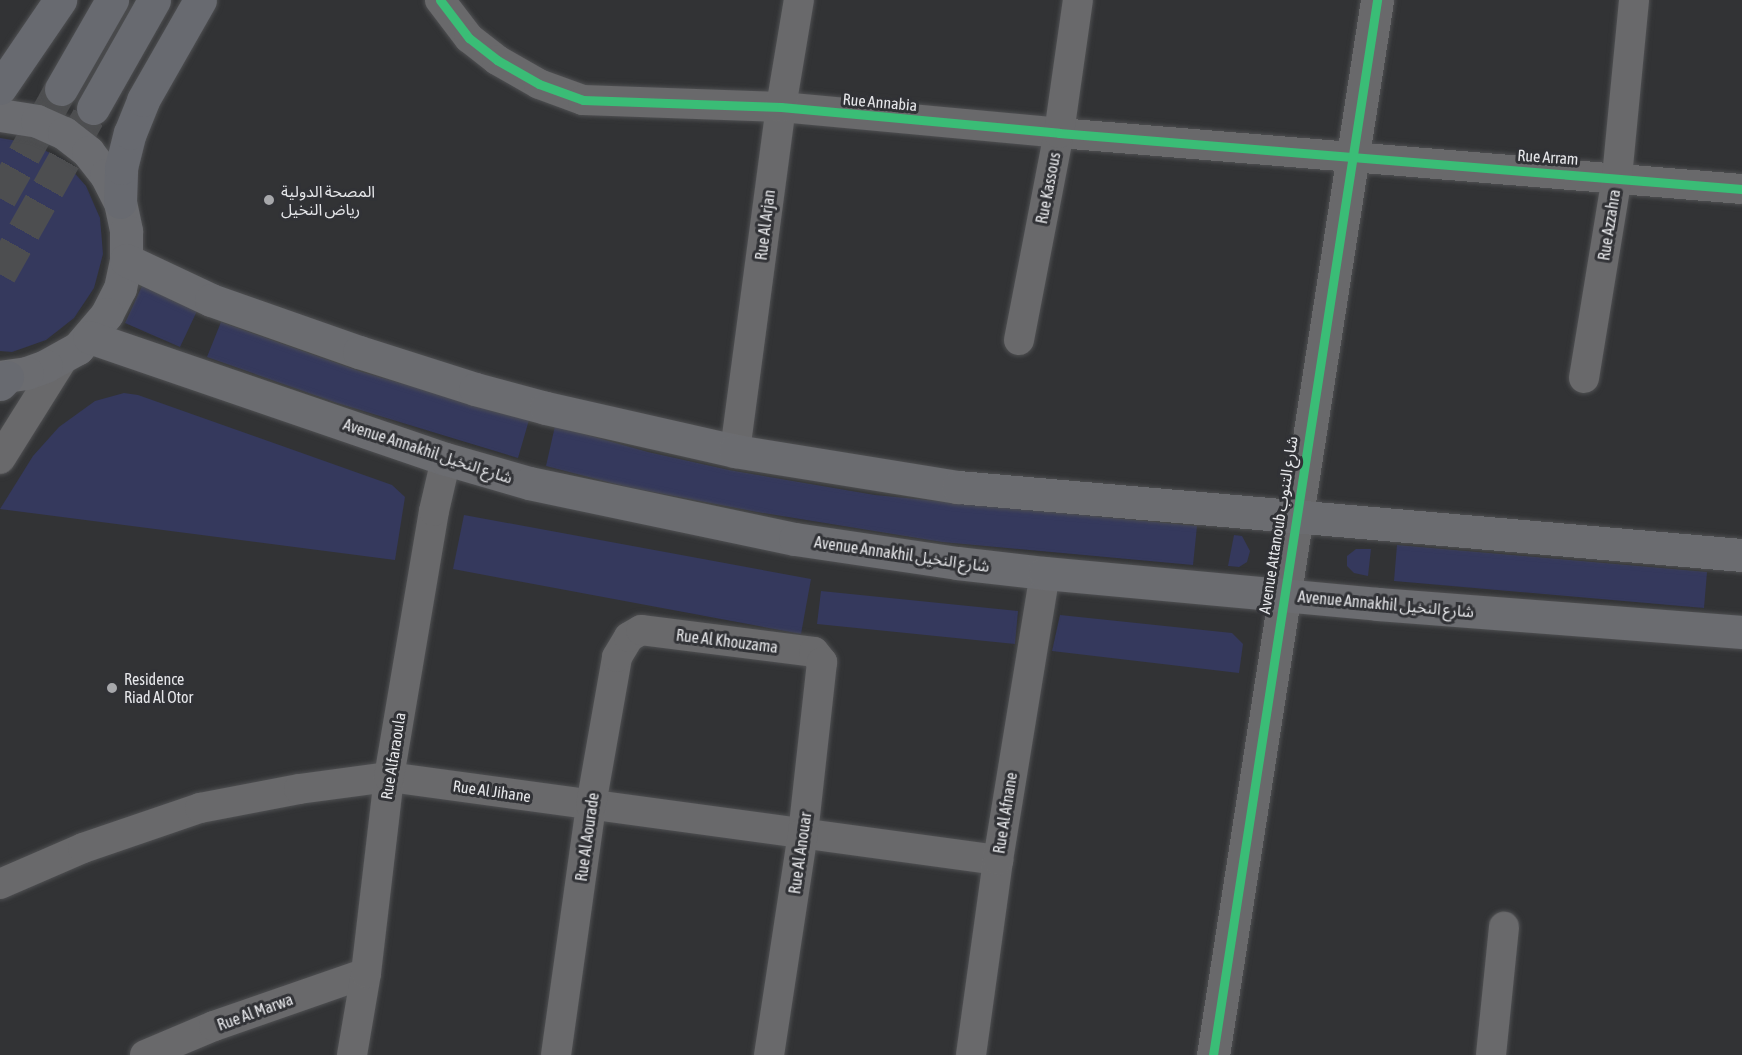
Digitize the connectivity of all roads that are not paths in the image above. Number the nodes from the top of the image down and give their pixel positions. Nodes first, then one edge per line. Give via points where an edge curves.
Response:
1 (60, 0) edge
2 (112, 0) edge
3 (154, 0) edge
4 (200, 0) edge
5 (440, 0) edge
6 (799, 0) edge
7 (1078, 0) edge
8 (1377, 0) edge
9 (1634, 0) edge
10 (0, 88) edge
11 (61, 89) tunnel mouth
12 (781, 107) junction
13 (93, 108) tunnel mouth
14 (0, 115) edge
15 (1059, 134) junction
16 (1352, 158) junction
17 (1617, 177) junction
18 (1742, 189) edge
19 (120, 202) junction
20 (126, 260) junction
21 (89, 337) junction
22 (1019, 340) dead end
23 (64, 357) junction
24 (1584, 378) dead end
25 (2, 379) edge
26 (735, 451) junction
27 (0, 459) edge
28 (446, 459) junction
29 (1295, 517) junction
30 (1742, 555) edge
31 (1045, 573) junction
32 (1282, 595) junction
33 (641, 630) joint
34 (1742, 632) edge
35 (814, 652) joint
36 (389, 777) junction
37 (591, 805) junction
38 (803, 833) junction
39 (998, 860) junction
40 (0, 884) edge
41 (1504, 927) dead end
42 (366, 973) junction
43 (145, 1055) edge
44 (352, 1055) edge
45 (556, 1055) edge
46 (769, 1055) edge
47 (971, 1055) edge
48 (1213, 1055) edge
49 (1491, 1055) edge

1 - 10 highway
2 - 11 highway
3 - 13 highway
4 - 19 highway via 143,100 121,168
5 - 12 street, Rue Annabia via 469,38 497,60 539,84 583,100
6 - 12 street, Rue Al Arjan
7 - 15 street, Rue Kassous
8 - 16 street, Avenue Attanoub شارع التنوب
9 - 17 street, Rue Azzahra
12 - 15 street, Rue Annabia
12 - 26 street, Rue Al Arjan
14 - 19 main road via 37,121 64,133 88,152
15 - 16 street, Rue Annabia
15 - 22 street, Rue Kassous
16 - 17 street, Rue Arram
16 - 29 street, Avenue Attanoub شارع التنوب
17 - 18 street, Rue Arram
17 - 24 street, Rue Azzahra
19 - 20 main road
20 - 21 main road via 120,288
20 - 26 main road via 211,300 359,352 546,408
21 - 23 main road
21 - 28 main road, Avenue Annakhil شارع النخيل
23 - 25 main road
23 - 27 street
26 - 29 main road via 958,487
28 - 31 main road, Avenue Annakhil شارع النخيل via 529,483 795,539
28 - 36 street, Rue Alfaraoula
29 - 30 main road
29 - 32 street, Avenue Attanoub شارع التنوب
31 - 32 main road, Avenue Annakhil شارع النخيل
31 - 39 street, Rue Al Afnane
32 - 34 main road, Avenue Annakhil شارع النخيل
32 - 48 street, Avenue Attanoub شارع التنوب
33 - 35 street, Rue Al Khouzama
33 - 37 street, Rue Al Aourade via 629,637 617,657
35 - 38 street, Rue Al Anouar via 823,669
36 - 37 street, Rue Al Jihane
36 - 40 street, Rue Al Jihane via 200,808 82,848
36 - 42 street, Rue Alfaraoula
37 - 38 street, Rue Al Jihane
37 - 45 street, Rue Al Aourade
38 - 39 street, Rue Al Jihane
38 - 46 street, Rue Al Anouar
39 - 47 street, Rue Al Afnane
41 - 49 street
42 - 43 street, Rue Al Marwa via 214,1026
42 - 44 street, Rue Alfaraoula

